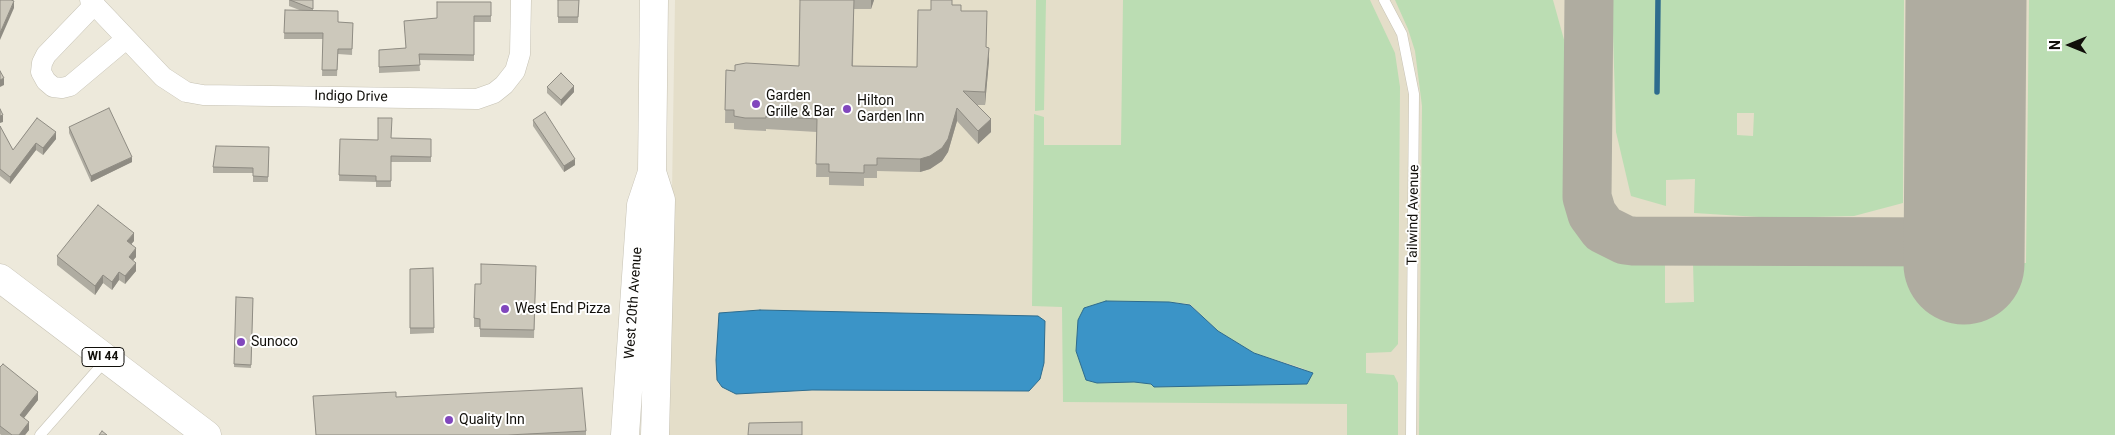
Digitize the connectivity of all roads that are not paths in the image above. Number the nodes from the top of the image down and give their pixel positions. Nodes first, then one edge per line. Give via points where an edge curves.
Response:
1 (521, 0) edge
2 (654, 0) edge
3 (1384, 0) edge
4 (92, 2) edge
5 (126, 39) junction
6 (652, 172) junction
7 (0, 278) edge
8 (106, 359) junction
9 (40, 435) edge
10 (207, 435) edge
11 (625, 435) edge
12 (655, 435) edge
13 (1411, 435) edge

1 - 5 street, Indigo Drive via 520,54 515,71 494,93 477,99 203,96 172,84
2 - 6 main road, West 20th Avenue
3 - 13 lane, Tailwind Avenue via 1402,34 1414,94
4 - 5 street, Indigo Drive
4 - 5 street, Indigo Drive via 46,55 41,72 46,81 53,87 70,86
6 - 11 main road, West 20th Avenue via 640,205
6 - 12 main road, West 20th Avenue via 661,200
7 - 8 main road, WI 44
8 - 9 lane
8 - 10 main road, WI 44

